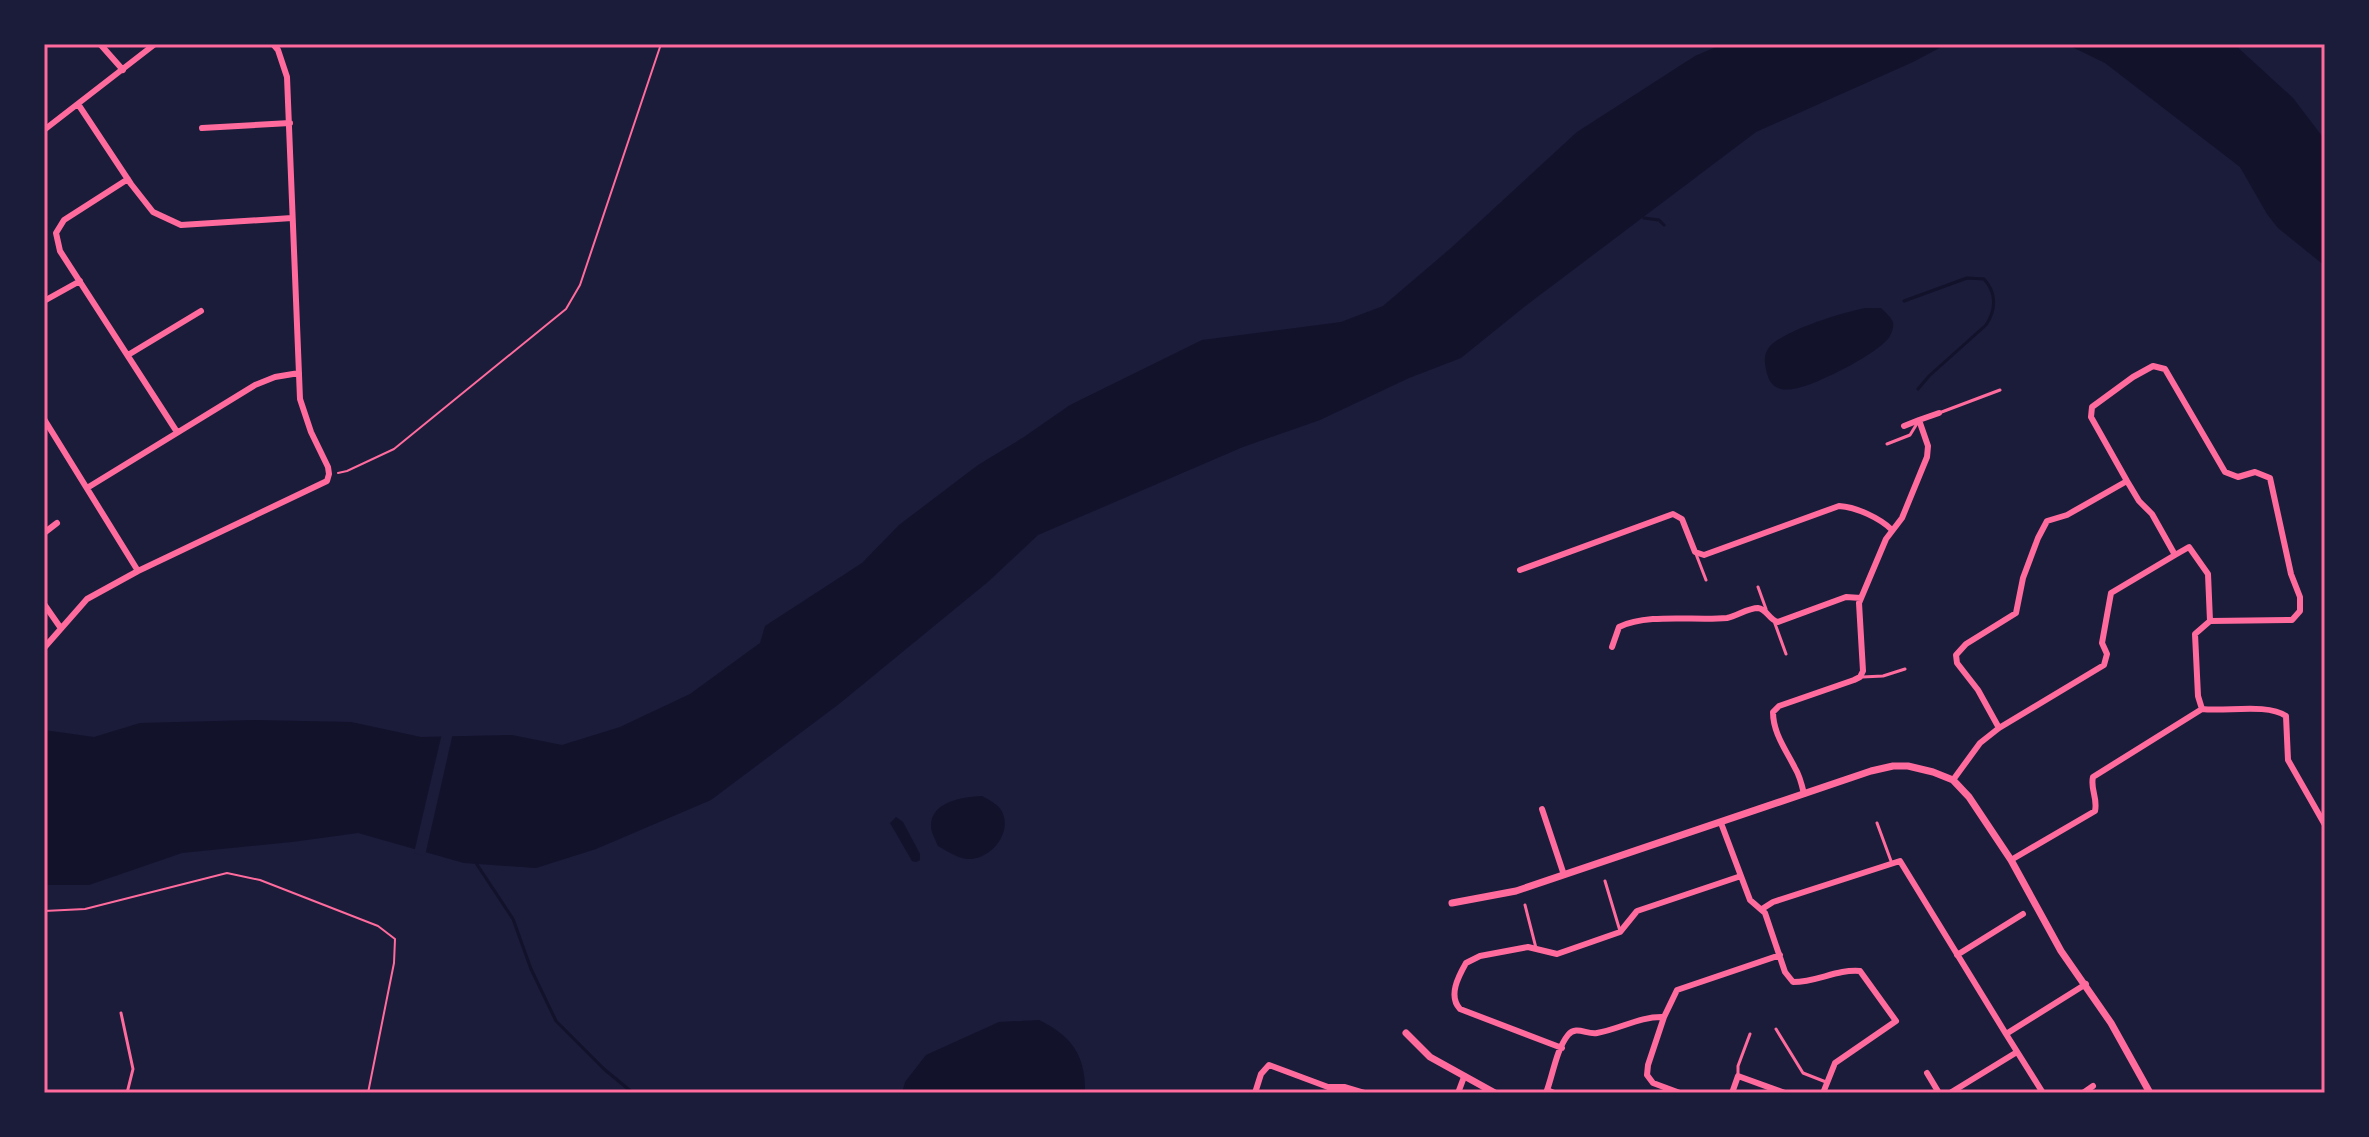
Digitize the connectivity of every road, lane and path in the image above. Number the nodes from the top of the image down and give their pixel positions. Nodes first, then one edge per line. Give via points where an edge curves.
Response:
1 (100, 44) edge
2 (155, 44) edge
3 (273, 44) edge
4 (661, 44) edge
5 (123, 70) junction
6 (78, 104) junction
7 (290, 123) junction
8 (202, 128) dead end
9 (44, 130) edge
10 (128, 179) junction
11 (292, 218) junction
12 (80, 281) junction
13 (44, 301) edge
14 (201, 311) dead end
15 (128, 355) junction
16 (299, 373) junction
17 (2000, 390) dead end
18 (1939, 413) joint
19 (44, 419) edge
20 (1919, 420) junction
21 (1904, 426) dead end
22 (177, 432) junction
23 (1887, 444) dead end
24 (329, 474) junction
25 (2127, 481) junction
26 (87, 488) junction
27 (57, 523) dead end
28 (1892, 530) junction
29 (44, 533) edge
30 (1695, 552) junction
31 (2175, 555) junction
32 (1520, 570) dead end
33 (138, 571) junction
34 (1706, 580) dead end
35 (1758, 587) dead end
36 (1861, 598) junction
37 (44, 604) edge
38 (1766, 613) junction
39 (1774, 621) junction
40 (2210, 621) junction
41 (60, 627) junction
42 (1612, 647) dead end
43 (44, 648) edge
44 (1786, 654) dead end
45 (1905, 669) dead end
46 (1858, 679) junction
47 (2202, 709) junction
48 (1999, 728) junction
49 (1953, 780) junction
50 (1804, 794) junction
51 (1542, 809) dead end
52 (1721, 823) junction
53 (1877, 823) dead end
54 (2325, 825) edge
55 (2011, 860) junction
56 (1891, 863) junction
57 (1564, 875) junction
58 (1741, 876) junction
59 (1605, 881) dead end
60 (1452, 903) dead end
61 (1525, 905) dead end
62 (1762, 909) junction
63 (44, 911) edge
64 (2023, 914) dead end
65 (1620, 932) junction
66 (1536, 948) junction
67 (1780, 955) junction
68 (1957, 955) junction
69 (2086, 984) junction
70 (121, 1013) dead end
71 (1664, 1017) junction
72 (1776, 1029) dead end
73 (1406, 1033) dead end
74 (1750, 1034) dead end
75 (2006, 1034) junction
76 (1562, 1048) junction
77 (2017, 1052) junction
78 (1927, 1073) dead end
79 (1738, 1076) junction
80 (1464, 1077) junction
81 (1827, 1082) junction
82 (2093, 1086) dead end
83 (1547, 1091) edge
84 (127, 1093) edge
85 (368, 1093) edge
86 (1255, 1093) edge
87 (1365, 1093) edge
88 (1458, 1093) edge
89 (1495, 1093) edge
90 (1558, 1093) edge
91 (1680, 1093) edge
92 (1732, 1093) edge
93 (1785, 1093) edge
94 (1823, 1093) edge
95 (1939, 1093) edge
96 (1950, 1093) edge
97 (2043, 1093) edge
98 (2083, 1093) edge
99 (2150, 1093) edge

1 - 5 street
2 - 5 street
3 - 7 street via 287,77
4 - 24 path via 580,285 566,309 394,449
5 - 6 street
6 - 9 street
6 - 10 street
7 - 8 street
7 - 11 street
10 - 11 street via 153,212 181,225
10 - 12 street via 64,220 56,233 60,251
11 - 16 street
12 - 13 street
12 - 15 street
14 - 15 street
15 - 22 street
16 - 22 street via 255,385
16 - 24 street via 300,399
17 - 18 lane
18 - 20 street
19 - 26 street
20 - 21 street
20 - 23 lane via 1910,435
20 - 28 street via 1928,454
22 - 26 street
24 - 33 street via 327,481
25 - 31 street
25 - 40 street via 2091,417 2092,407 2153,366 2165,369 2225,472 2270,478 2300,611 2292,620
25 - 48 street via 2047,521 2023,578 2016,613 1956,655
26 - 33 street
27 - 29 street
28 - 30 street via 1880,520 1839,506 1711,554
28 - 36 street
30 - 32 street via 1682,519 1671,514
30 - 34 lane
31 - 40 street via 2189,547 2208,574
31 - 48 street via 2111,593 2102,643 2104,665
33 - 41 street via 87,599
35 - 38 lane
36 - 39 street via 1846,597
36 - 46 street via 1863,671
37 - 41 street
38 - 39 street
38 - 42 street via 1758,608 1727,618 1634,621 1619,627
39 - 44 lane
40 - 47 street via 2195,634
41 - 43 street
45 - 46 lane
46 - 50 street via 1774,710 1782,746
47 - 54 street via 2277,710 2286,716 2288,760
47 - 55 street via 2093,777 2095,811
48 - 49 street via 1980,743
49 - 50 street via 1893,766
49 - 55 street
50 - 52 street
51 - 57 street
52 - 57 street
52 - 58 street
53 - 56 lane
55 - 69 street via 2061,951
56 - 62 street
56 - 68 street via 1900,861
57 - 60 street
58 - 62 street via 1751,901
58 - 65 street via 1637,911
59 - 65 lane
61 - 66 lane
62 - 67 street
63 - 85 path via 85,909 227,873 260,880 378,926 395,939 394,963
64 - 68 street
65 - 66 street via 1557,954
66 - 76 street via 1466,963 1454,1002 1460,1009
67 - 71 street via 1677,990
67 - 81 street via 1793,982 1860,971 1896,1021 1835,1063
68 - 75 street
69 - 75 street
69 - 99 street
70 - 84 lane via 133,1069
71 - 76 street via 1651,1016 1594,1034 1575,1030
71 - 91 street via 1647,1075 1653,1083
72 - 81 lane via 1803,1073
73 - 80 street via 1430,1057
74 - 79 lane
75 - 77 street
76 - 83 street
77 - 96 street
77 - 97 street
78 - 95 street
79 - 92 street
79 - 93 street
80 - 88 street
80 - 89 street
81 - 94 street
82 - 98 street
83 - 90 lane
86 - 87 street via 1269,1065 1328,1087

